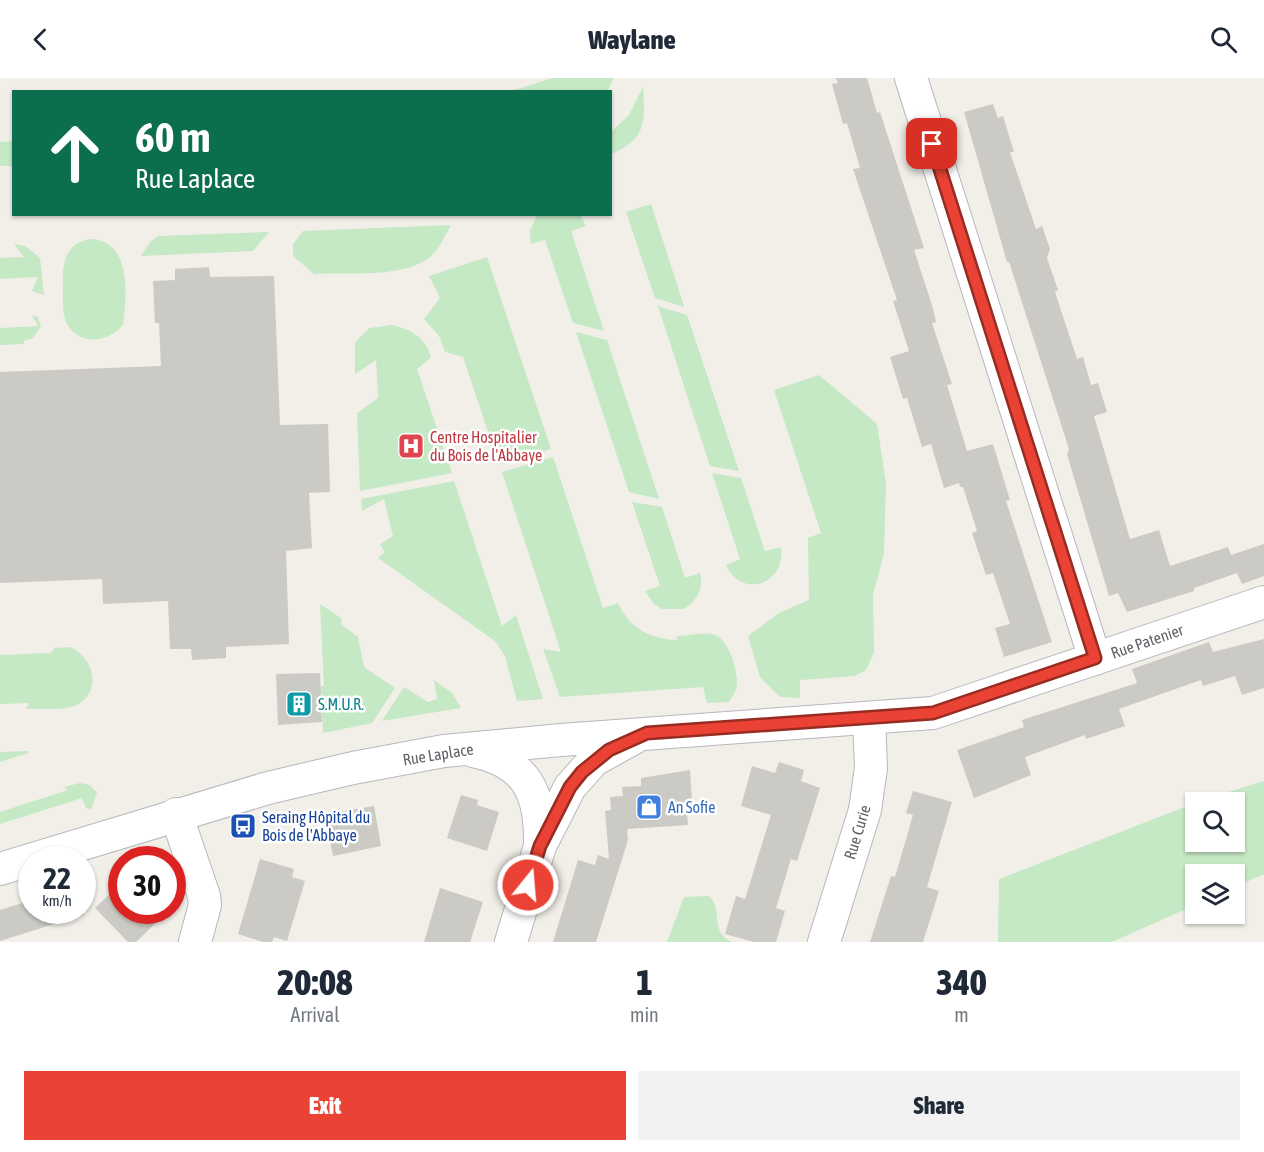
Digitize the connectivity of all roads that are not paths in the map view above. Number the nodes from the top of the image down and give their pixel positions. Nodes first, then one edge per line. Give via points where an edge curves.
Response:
1 (911, 78) edge
2 (1264, 602) edge
3 (1095, 658) junction
4 (880, 718) junction
5 (647, 733) junction
6 (561, 740) junction
7 (461, 749) junction
8 (550, 805) junction
9 (176, 814) junction
10 (0, 869) edge
11 (195, 942) edge
12 (511, 942) edge
13 (824, 942) edge

1 - 3 street
2 - 3 street, Rue Patenier
3 - 4 street, Rue Patenier via 957,707
4 - 5 street, Rue Laplace
4 - 13 street, Rue Curie via 865,810
5 - 6 street, Rue Laplace
5 - 8 street via 594,760
6 - 7 street, Rue Laplace
6 - 8 street via 555,744 543,771
7 - 8 street via 491,756 518,771
7 - 9 street, Rue Laplace via 353,768
8 - 12 street
9 - 10 street, Rue Laplace
9 - 11 street via 204,896

